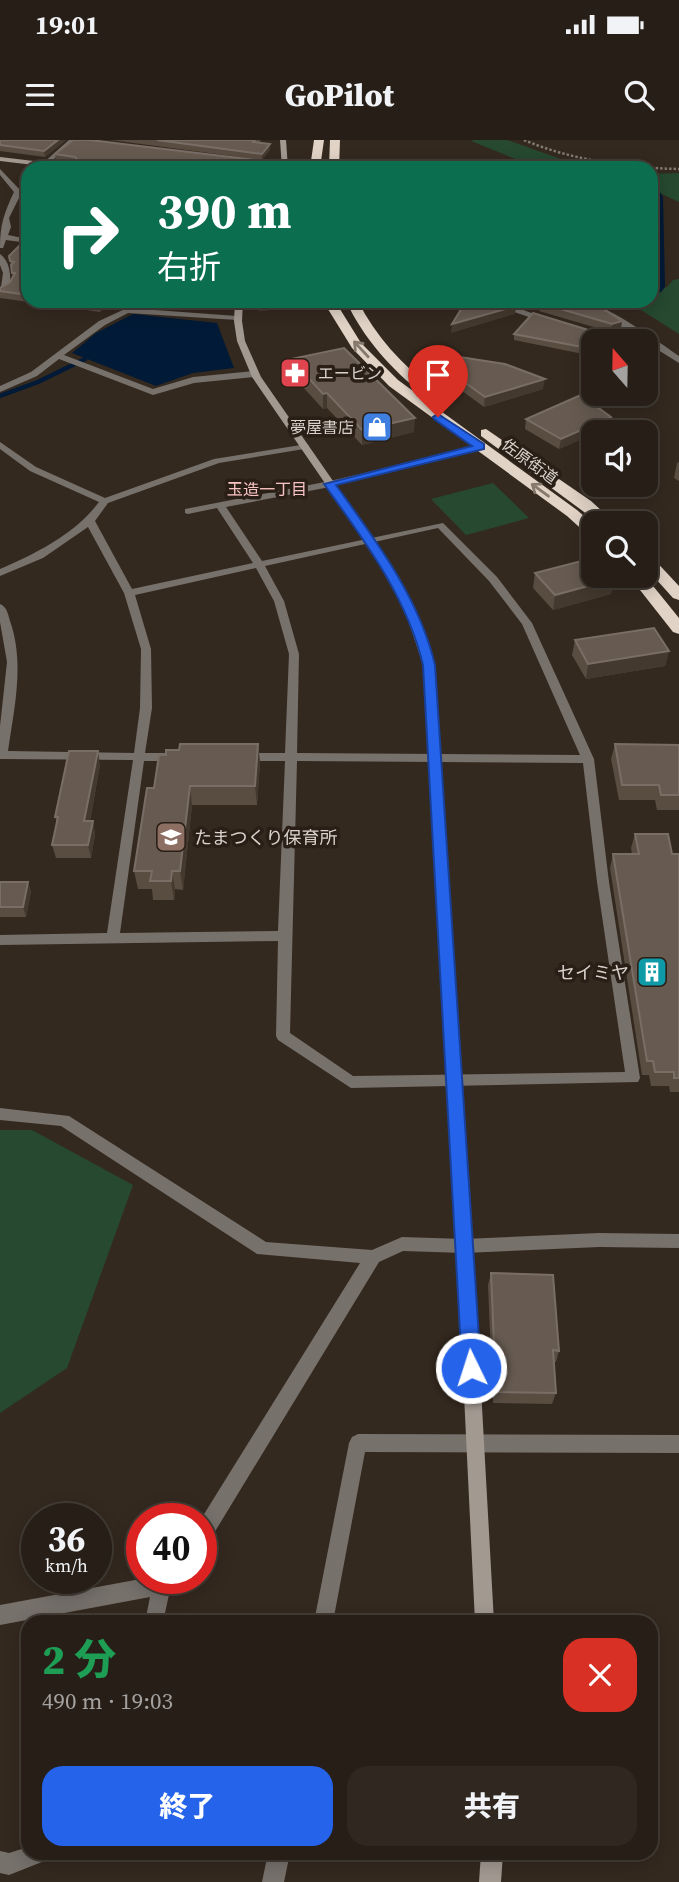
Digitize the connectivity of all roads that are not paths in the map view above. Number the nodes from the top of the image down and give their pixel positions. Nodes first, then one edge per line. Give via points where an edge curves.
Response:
1 (74, 140) edge
2 (283, 140) edge
3 (82, 141) edge
4 (318, 142) edge
5 (337, 143) edge
6 (0, 159) edge
7 (232, 159) edge
8 (21, 161) edge
9 (49, 161) edge
10 (246, 161) edge
11 (285, 161) edge
12 (316, 161) edge
13 (335, 161) edge
14 (0, 171) edge
15 (17, 199) junction
16 (21, 199) edge
17 (3, 237) junction
18 (21, 240) edge
19 (0, 246) edge
20 (0, 256) edge
21 (0, 293) edge
22 (238, 308) edge
23 (332, 308) edge
24 (356, 308) edge
25 (511, 308) edge
26 (595, 308) edge
27 (237, 318) junction
28 (558, 323) edge
29 (632, 329) edge
30 (658, 346) edge
31 (59, 356) junction
32 (679, 360) edge
33 (254, 374) junction
34 (0, 389) edge
35 (0, 444) edge
36 (304, 446) junction
37 (480, 447) junction
38 (330, 484) junction
39 (105, 501) junction
40 (219, 504) junction
41 (188, 511) dead end
42 (594, 511) edge
43 (90, 521) junction
44 (581, 521) edge
45 (371, 542) junction
46 (260, 566) junction
47 (658, 572) edge
48 (0, 573) edge
49 (647, 588) edge
50 (129, 593) junction
51 (679, 595) edge
52 (0, 607) edge
53 (679, 629) edge
54 (140, 756) junction
55 (1, 757) edge
56 (188, 757) edge
57 (228, 757) edge
58 (436, 757) junction
59 (290, 758) junction
60 (589, 759) junction
61 (285, 936) junction
62 (113, 938) junction
63 (0, 940) edge
64 (454, 1082) junction
65 (0, 1114) edge
66 (679, 1241) edge
67 (464, 1246) junction
68 (373, 1256) junction
69 (476, 1442) junction
70 (679, 1444) edge
71 (217, 1510) edge
72 (126, 1590) edge
73 (162, 1594) edge
74 (0, 1615) edge
75 (156, 1615) edge
76 (324, 1615) edge
77 (485, 1615) edge
78 (21, 1860) edge
79 (278, 1860) edge
80 (492, 1860) edge
81 (0, 1862) edge
82 (273, 1882) edge
83 (490, 1882) edge

1 - 3 street
1 - 9 street
2 - 11 street
4 - 12 highway
5 - 13 highway
6 - 8 street
7 - 10 street
14 - 15 street via 16,187
15 - 16 street
15 - 17 street via 5,218
17 - 18 street
17 - 19 street
20 - 21 street via 7,273 6,288
22 - 27 street
37 -> 23 highway, 佐原街道 via 395,384 354,341
24 - 42 highway, 佐原街道 via 373,337 414,381
25 - 28 street
26 - 29 street
27 - 31 street via 127,310
27 - 33 street
30 - 32 street
31 - 33 street via 153,392 193,380
31 - 34 street via 34,374
33 - 36 street
35 - 39 street via 33,469
36 - 38 street
36 - 39 street via 217,461
37 - 38 street
44 -> 37 highway, 佐原街道
38 - 40 street
38 - 45 street
39 - 43 street
40 - 41 street
40 - 46 street
43 - 48 street via 39,556
43 - 50 street
45 - 46 street
45 - 58 street via 423,640
45 - 60 street via 440,526 493,579 527,623
46 - 50 street
46 - 59 street via 279,601 294,654
47 - 51 highway
49 - 53 highway
50 - 54 street via 146,649
52 - 55 street via 14,664
54 - 55 street
54 - 56 street
54 - 62 street
57 - 59 street
58 - 59 street
58 - 60 street
58 - 64 street
59 - 61 street
60 - 64 street via 633,1078
61 - 62 street
61 - 64 street via 283,1036 351,1082
62 - 63 street
64 - 67 street
65 - 68 street via 64,1120 262,1249
66 - 67 street
67 - 68 street via 402,1244
67 - 69 street
68 - 71 street
69 - 70 street
69 - 76 street via 358,1443
69 - 77 street
72 - 74 street
73 - 75 street
78 - 81 street
79 - 82 street
80 - 83 street

